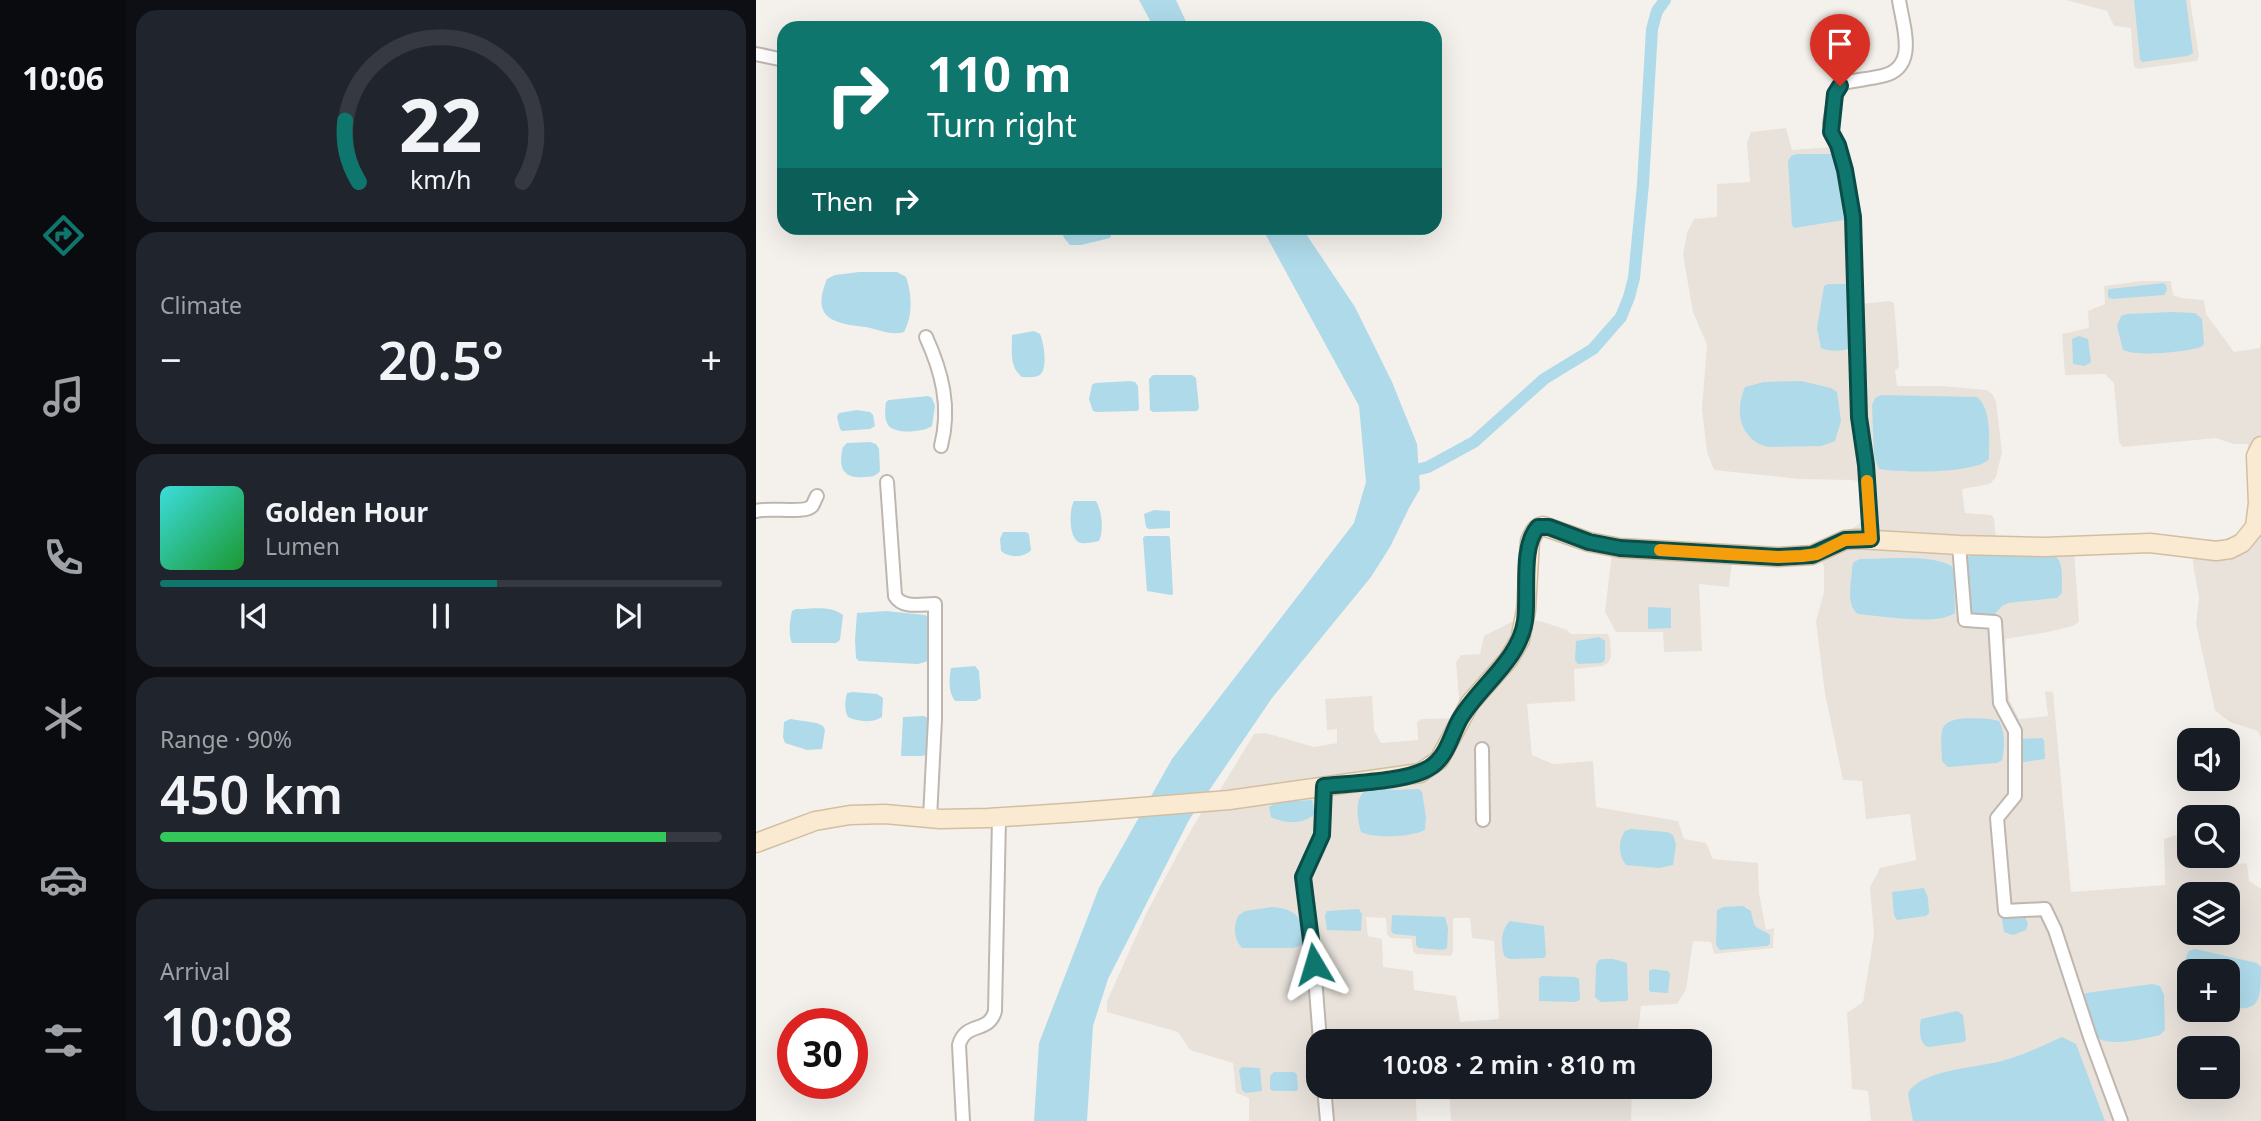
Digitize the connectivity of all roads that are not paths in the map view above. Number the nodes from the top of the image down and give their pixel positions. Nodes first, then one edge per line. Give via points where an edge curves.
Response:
1 (1899, 0) edge
2 (756, 54) edge
3 (777, 58) edge
4 (926, 337) dead end
5 (941, 446) dead end
6 (2261, 446) edge
7 (887, 482) dead end
8 (817, 495) dead end
9 (756, 511) edge
10 (1871, 539) junction
11 (1959, 545) junction
12 (1482, 749) dead end
13 (1324, 786) junction
14 (930, 818) junction
15 (999, 818) junction
16 (1483, 820) dead end
17 (756, 843) edge
18 (1319, 1029) edge
19 (1325, 1099) edge
20 (963, 1121) edge
21 (1327, 1121) edge
22 (2121, 1121) edge

1 - 10 street via 1904,62 1895,72 1843,83 1835,94 1830,123 1853,217 1859,417
2 - 3 street
4 - 5 street via 943,383 946,410
6 - 11 main road via 2256,456 2255,527 2230,550 2150,543
7 - 14 street via 895,596 903,604 935,604
8 - 9 street via 806,509
10 - 11 main road
10 - 13 main road via 1845,540 1812,555 1778,557 1620,548 1538,527 1530,541 1527,610 1520,640 1470,703 1439,760 1408,776
11 - 22 street via 1965,620 1995,622 2000,703 2015,732 2015,796 1997,818 2005,911 2045,909
12 - 16 street
13 - 15 main road via 1229,800
13 - 18 street via 1322,835 1303,877
14 - 15 main road
14 - 17 main road via 850,815 815,821
15 - 20 street via 995,1010 989,1023 961,1037
19 - 21 street

